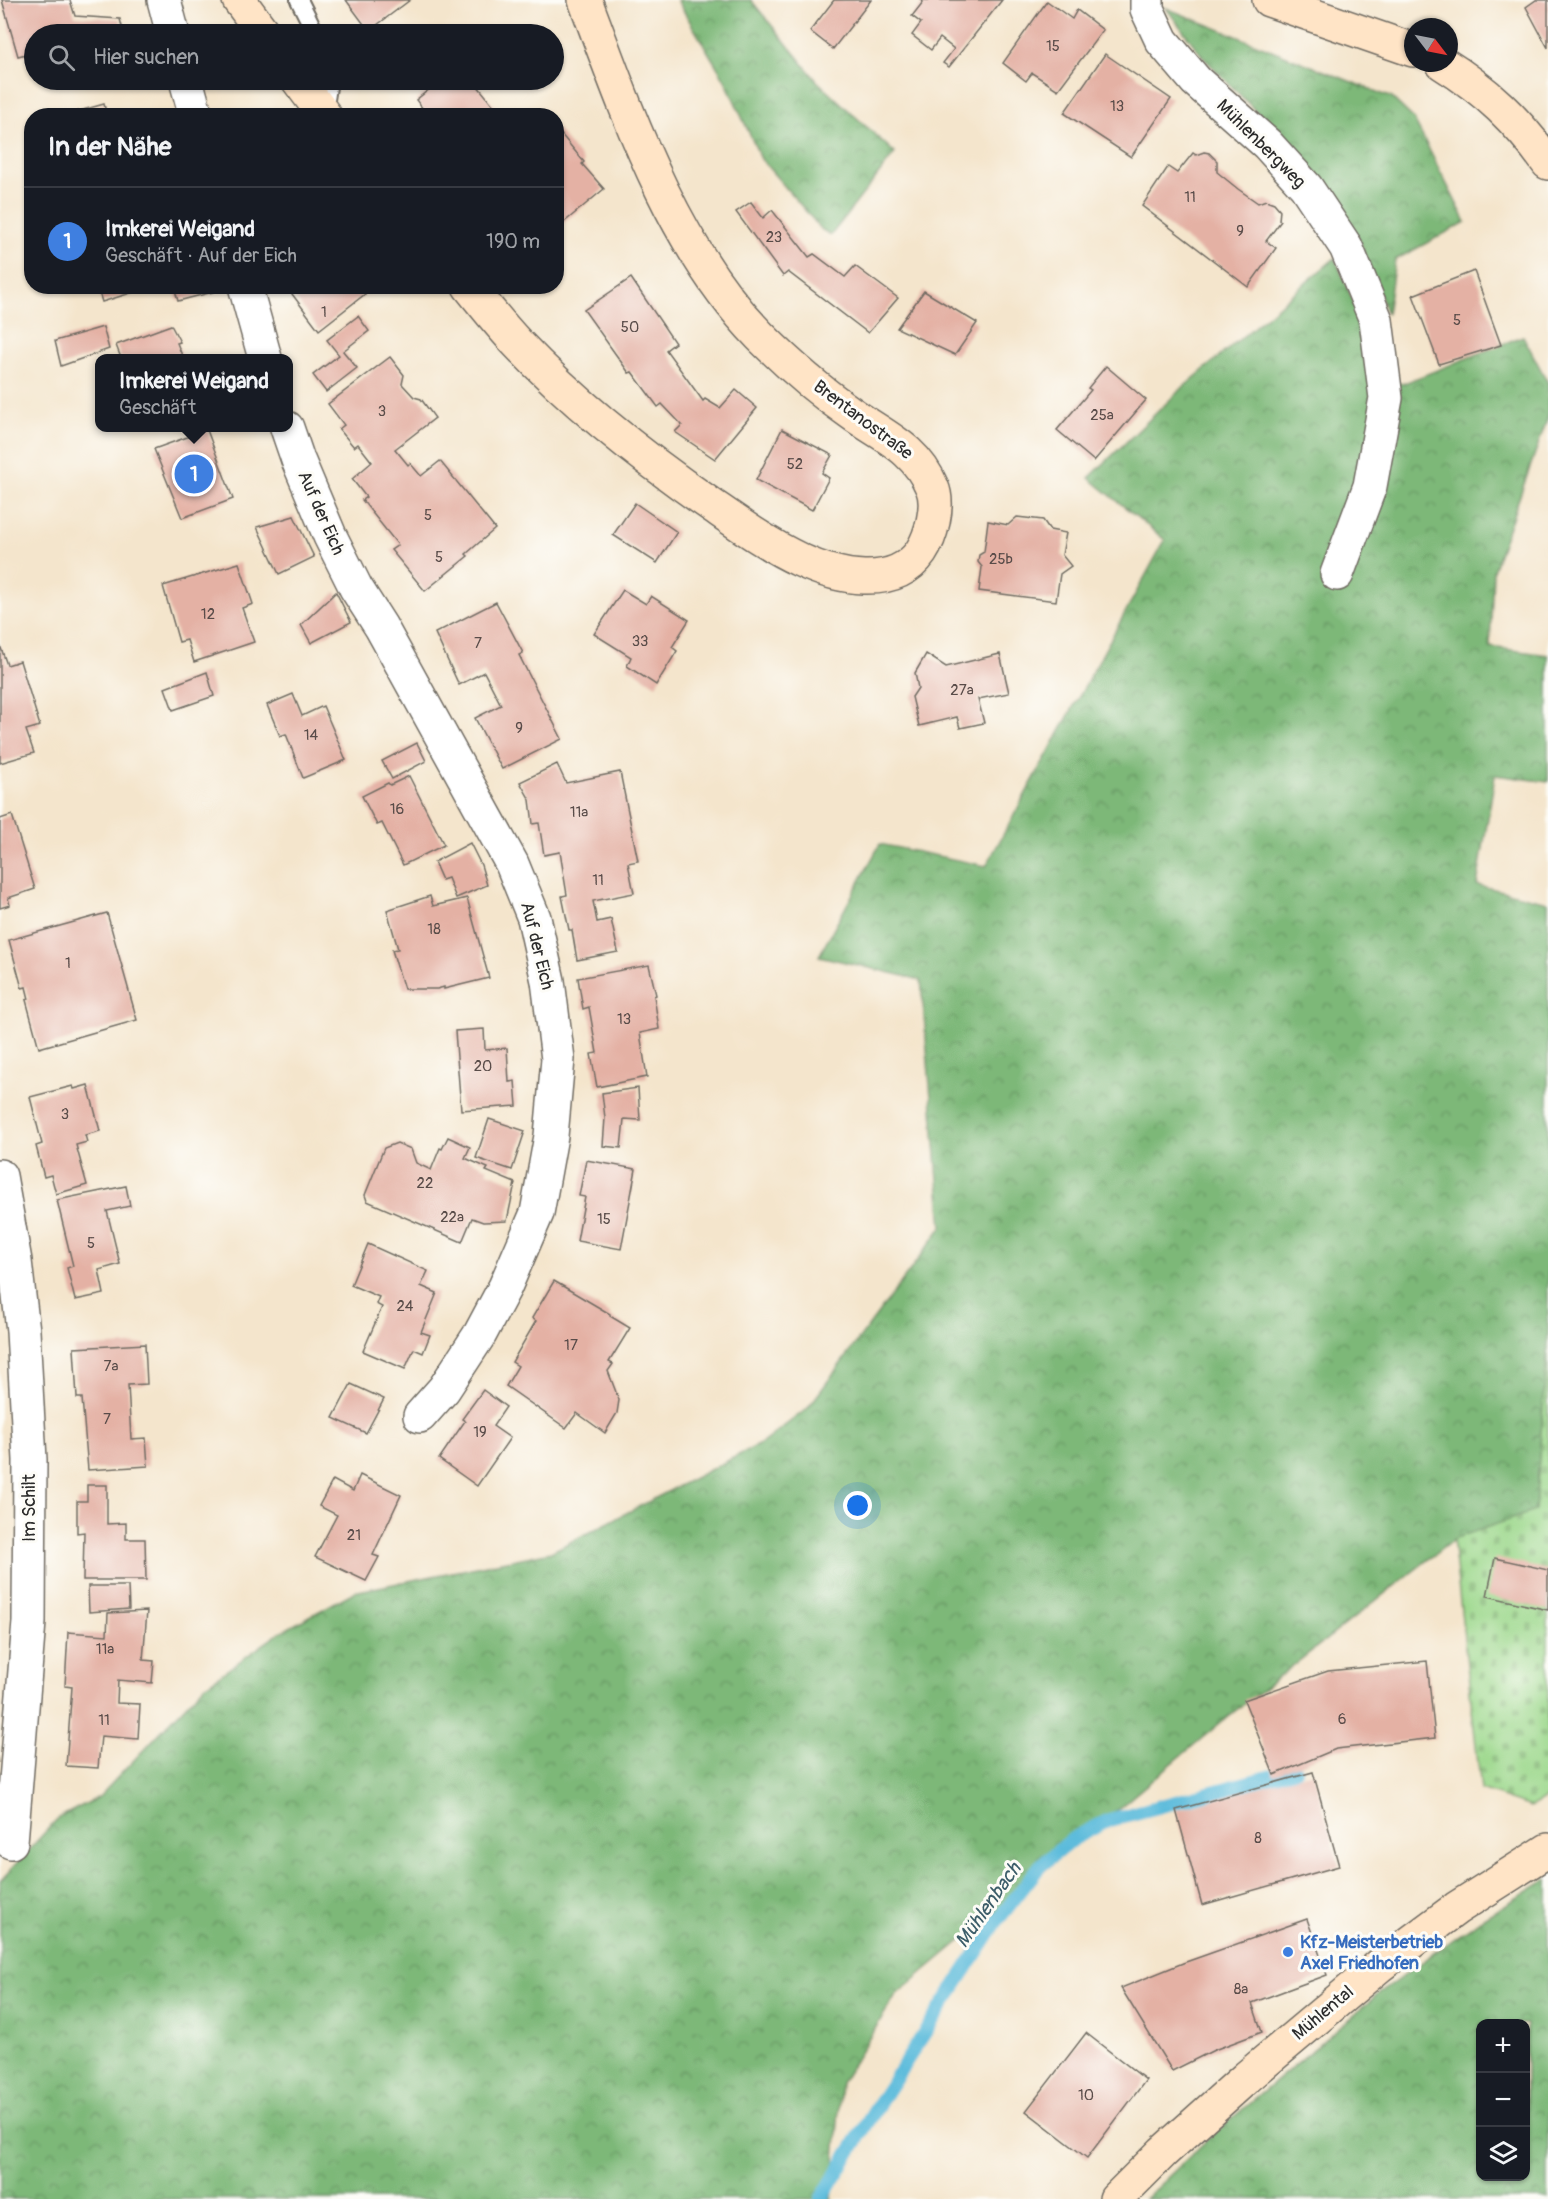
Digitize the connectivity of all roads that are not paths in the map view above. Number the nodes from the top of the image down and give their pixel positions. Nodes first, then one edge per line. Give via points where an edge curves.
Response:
1 (164, 0) edge
2 (239, 0) edge
3 (299, 0) edge
4 (585, 0) edge
5 (1147, 0) edge
6 (1269, 0) edge
7 (170, 24) edge
8 (257, 24) edge
9 (311, 24) edge
10 (1404, 47) edge
11 (1457, 72) edge
12 (189, 90) edge
13 (305, 90) edge
14 (328, 90) edge
15 (194, 108) edge
16 (319, 108) edge
17 (325, 108) edge
18 (1548, 163) edge
19 (247, 294) edge
20 (476, 294) edge
21 (264, 354) edge
22 (288, 432) edge
23 (1337, 574) dead end
24 (0, 1176) edge
25 (420, 1416) dead end
26 (11, 1842) dead end
27 (1548, 1850) edge
28 (1116, 2199) edge

1 - 7 street
2 - 8 street
3 - 9 lane
4 - 20 street, Brentanostraße via 668,201 728,299 796,370 850,413 901,445 921,465 934,491 934,525 920,553 900,573 866,578 840,574 802,560 751,532 688,489 565,390 517,343
5 - 23 street, Mühlenbergweg via 1147,9 1162,41 1182,65 1267,144 1306,187 1346,247 1376,320 1386,398 1370,486
6 - 10 street
11 - 18 street via 1512,118
12 - 15 street
13 - 16 street
14 - 17 lane
19 - 21 street
22 - 25 street, Auf der Eich via 346,567 512,864 534,918 548,981 558,1059 551,1136 537,1213 480,1334 444,1389
24 - 26 street, Im Schilt via 15,1261 30,1460 29,1623
27 - 28 street, Mühlental via 1457,1908 1380,1966 1247,2077

